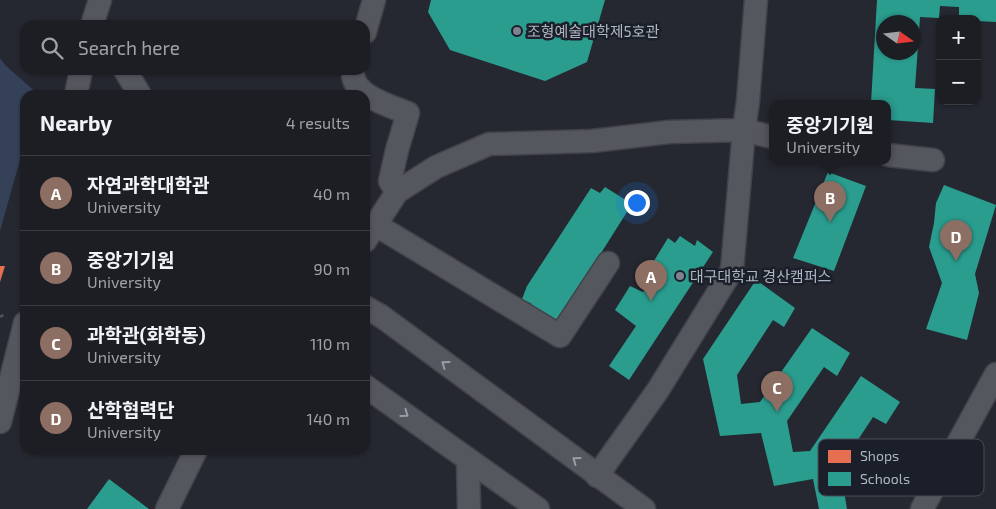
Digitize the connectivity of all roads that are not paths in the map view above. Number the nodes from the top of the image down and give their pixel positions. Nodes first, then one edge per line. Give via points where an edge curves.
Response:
1 (100, 0) edge
2 (374, 0) edge
3 (756, 0) edge
4 (94, 20) edge
5 (368, 20) edge
6 (80, 75) edge
7 (129, 75) edge
8 (353, 75) edge
9 (77, 90) edge
10 (137, 90) edge
11 (362, 90) edge
12 (370, 96) edge
13 (744, 130) junction
14 (769, 136) edge
15 (891, 155) edge
16 (933, 160) dead end
17 (396, 192) junction
18 (370, 233) edge
19 (608, 263) dead end
20 (370, 310) edge
21 (16, 318) edge
22 (996, 374) edge
23 (370, 390) edge
24 (0, 422) edge
25 (960, 439) edge
26 (194, 455) edge
27 (468, 460) junction
28 (597, 476) junction
29 (929, 496) edge
30 (167, 509) edge
31 (469, 509) edge
32 (538, 509) edge
33 (644, 509) edge
34 (922, 509) edge

1 - 4 street
2 - 5 street
3 - 13 street
6 - 9 street
7 - 10 street
8 - 11 street
12 - 17 street via 408,113 390,181
13 - 14 street
13 - 17 street via 668,132 592,141 489,144 436,167
13 - 28 street via 732,270 658,390
15 - 16 street
17 - 18 street
18 - 19 street via 560,336
28 -> 20 street
21 - 24 street
22 - 25 street
23 -> 27 street
26 - 30 street
27 - 31 street
27 - 32 street
28 - 33 street
29 - 34 street

